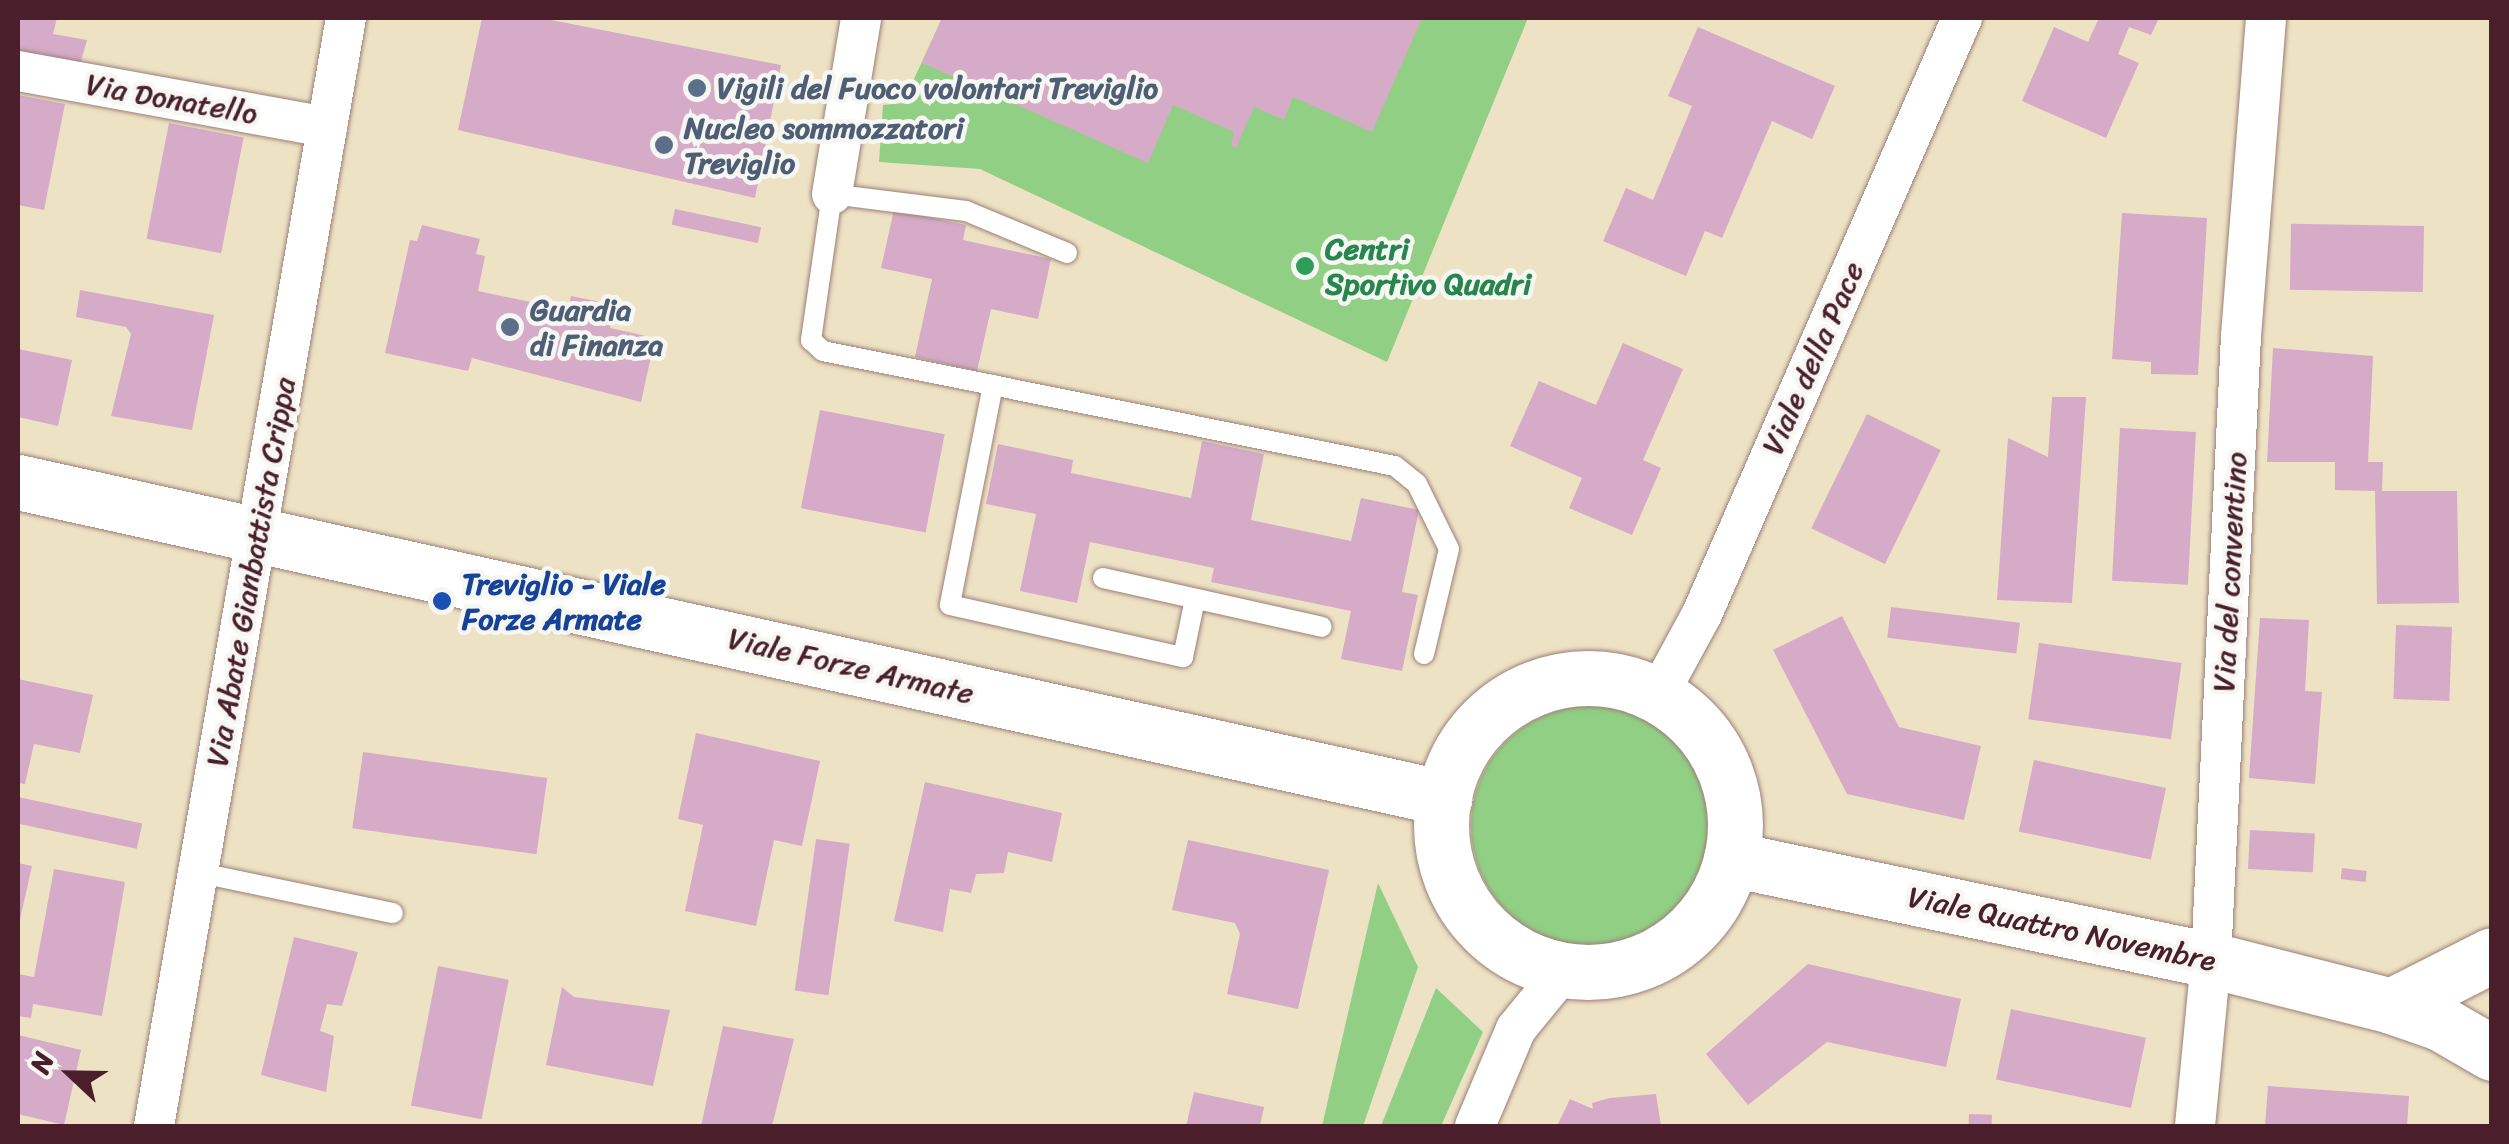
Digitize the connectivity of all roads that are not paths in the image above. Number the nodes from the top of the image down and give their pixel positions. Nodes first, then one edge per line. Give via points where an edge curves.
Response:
1 (346, 18) edge
2 (861, 18) edge
3 (1962, 18) edge
4 (2266, 18) edge
5 (18, 72) edge
6 (327, 128) junction
7 (832, 194) junction
8 (1067, 252) dead end
9 (993, 385) junction
10 (18, 482) edge
11 (257, 532) junction
12 (1103, 578) dead end
13 (1195, 599) junction
14 (1322, 628) dead end
15 (1424, 654) dead end
16 (1658, 696) junction
17 (1444, 798) junction
18 (1730, 860) junction
19 (200, 873) junction
20 (393, 913) dead end
21 (2492, 955) edge
22 (2211, 960) junction
23 (1564, 970) junction
24 (2391, 1006) junction
25 (2489, 1058) edge
26 (154, 1126) edge
27 (1475, 1126) edge
28 (2196, 1126) edge

1 - 6 street, Via Abate Gianbattista Crippa
2 - 7 street
3 - 16 street, Viale della Pace via 1702,614
4 - 22 street, Via del conventino via 2241,336
5 - 6 street, Via Donatello
6 - 11 street, Via Abate Gianbattista Crippa
7 - 8 lane via 966,211
7 - 9 lane via 812,340 823,351
9 - 13 lane via 950,605 1183,657
9 - 15 lane via 1395,466 1417,484 1450,549
10 - 11 street, Viale Forze Armate
11 - 17 street, Viale Forze Armate
11 - 19 street, Via Abate Gianbattista Crippa
12 - 13 lane
13 - 14 lane
16 - 17 street via 1588,678 1524,693 1471,737
16 - 18 street via 1689,718 1722,764 1734,802
17 - 23 street via 1444,850 1469,910 1518,954
18 - 22 street, Viale Quattro Novembre
18 - 23 street via 1706,912 1664,952 1609,971
19 - 20 lane
19 - 26 street, Via Abate Gianbattista Crippa
21 - 24 street
22 - 24 street, Viale Quattro Novembre
22 - 28 street, Via del conventino
23 - 27 street via 1516,1029
24 - 25 street, Viale Quattro Novembre via 2440,1023

